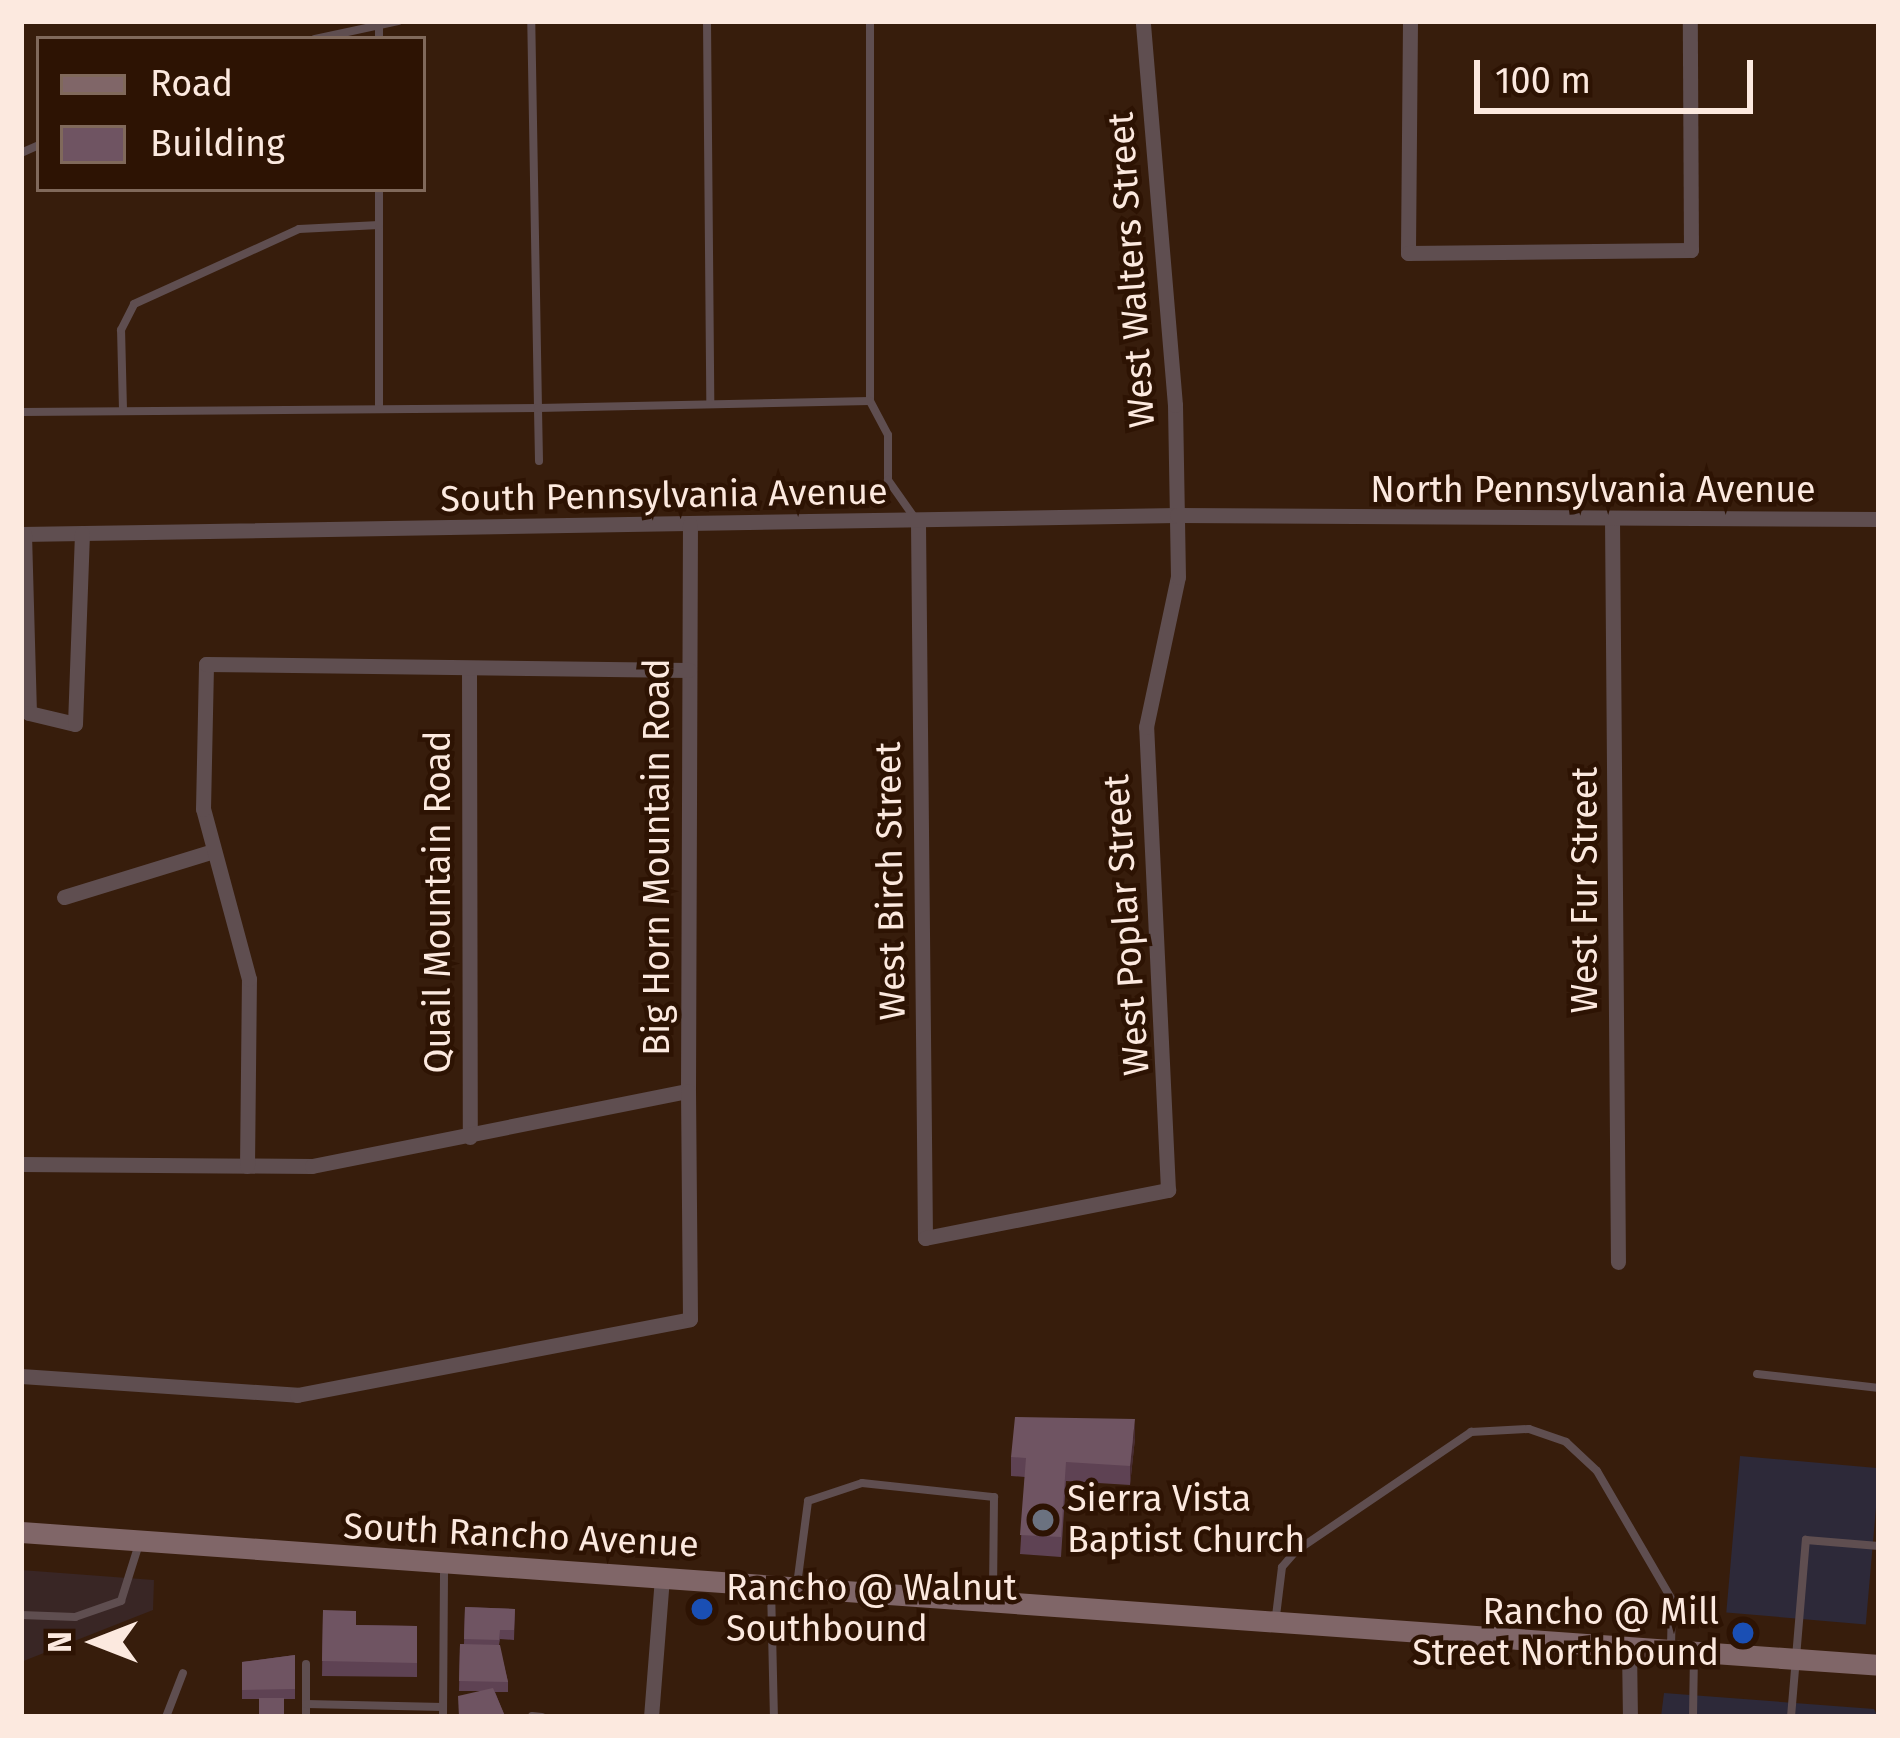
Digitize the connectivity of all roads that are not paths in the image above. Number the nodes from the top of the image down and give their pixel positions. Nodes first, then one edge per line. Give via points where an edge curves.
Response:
1 (398, 21) edge
2 (531, 21) edge
3 (707, 21) edge
4 (870, 21) edge
5 (1142, 21) edge
6 (1410, 21) edge
7 (1690, 21) edge
8 (380, 25) junction
9 (328, 36) edge
10 (380, 36) edge
11 (379, 192) edge
12 (379, 225) junction
13 (870, 401) junction
14 (710, 402) junction
15 (538, 407) junction
16 (379, 409) junction
17 (123, 410) junction
18 (21, 412) edge
19 (538, 461) dead end
20 (1177, 515) junction
21 (1612, 518) junction
22 (1879, 519) edge
23 (918, 523) junction
24 (1308, 523) joint
25 (689, 525) junction
26 (82, 533) junction
27 (22, 534) edge
28 (469, 668) junction
29 (688, 670) junction
30 (210, 852) junction
31 (64, 897) dead end
32 (688, 1091) junction
33 (470, 1137) junction
34 (21, 1164) edge
35 (247, 1166) junction
36 (925, 1238) joint
37 (1618, 1262) dead end
38 (1757, 1375) dead end
39 (21, 1376) edge
40 (1879, 1388) edge
41 (21, 1532) edge
42 (139, 1544) junction
43 (1879, 1546) edge
44 (444, 1564) junction
45 (662, 1577) junction
46 (771, 1583) junction
47 (797, 1585) junction
48 (993, 1595) junction
49 (21, 1615) edge
50 (1276, 1617) junction
51 (1630, 1648) junction
52 (1683, 1651) junction
53 (1794, 1659) junction
54 (306, 1664) dead end
55 (1879, 1665) edge
56 (183, 1673) dead end
57 (306, 1704) junction
58 (443, 1712) edge
59 (532, 1716) edge
60 (166, 1717) edge
61 (306, 1717) edge
62 (542, 1717) edge
63 (651, 1717) edge
64 (774, 1717) edge
65 (1630, 1717) edge
66 (1693, 1717) edge
67 (1791, 1717) edge

1 - 8 lane
2 - 15 lane
3 - 14 lane
4 - 13 lane
5 - 20 street, West Walters Street
6 - 7 street via 1408,253 1691,250
8 - 9 lane
8 - 10 lane
11 - 12 lane
12 - 16 lane
12 - 17 lane via 299,229 134,304 121,330
13 - 14 lane
13 - 23 lane via 888,435 889,479
14 - 15 lane via 587,414
15 - 16 lane
15 - 19 lane
16 - 17 lane
17 - 18 lane
20 - 23 street, South Pennsylvania Avenue
20 - 24 street, South Pennsylvania Avenue
20 - 36 street, West Poplar Street via 1174,613 1146,727 1168,1190
21 - 22 street, North Pennsylvania Avenue
21 - 24 street, North Pennsylvania Avenue
21 - 37 street, West Fur Street
23 - 25 street, South Pennsylvania Avenue
23 - 36 street, West Birch Street
25 - 26 street, South Pennsylvania Avenue
25 - 29 street, Big Horn Mountain Road
26 - 27 street, South Pennsylvania Avenue
26 - 27 street via 75,724 28,713
28 - 29 street
28 - 30 street via 206,664
28 - 33 street, Quail Mountain Road
29 - 32 street, Big Horn Mountain Road
30 - 31 street
30 - 35 street via 249,979
32 - 33 street, Big Horn Mountain Road
32 - 39 street via 690,1319 297,1395
33 - 35 street, Big Horn Mountain Road via 362,1160
34 - 35 street, Big Horn Mountain Road
38 - 40 lane
41 - 42 street, South Rancho Avenue
42 - 44 street, South Rancho Avenue
42 - 49 lane via 121,1601 75,1617
43 - 53 lane via 1806,1540
44 - 45 street, South Rancho Avenue
44 - 58 lane
45 - 46 street, South Rancho Avenue
45 - 63 street
46 - 47 street, South Rancho Avenue
46 - 64 lane
47 - 48 street, South Rancho Avenue
47 - 48 lane via 808,1501 862,1483 994,1497
48 - 50 street, South Rancho Avenue
50 - 51 street, South Rancho Avenue
50 - 52 lane via 1282,1567 1296,1551 1471,1432 1529,1429 1566,1442 1597,1471 1672,1600
51 - 52 street, South Rancho Avenue
51 - 65 street
52 - 53 street, South Rancho Avenue
52 - 66 lane
53 - 55 street, South Rancho Avenue
53 - 67 lane
54 - 57 lane
56 - 60 lane
57 - 58 lane
57 - 61 lane
59 - 62 lane

